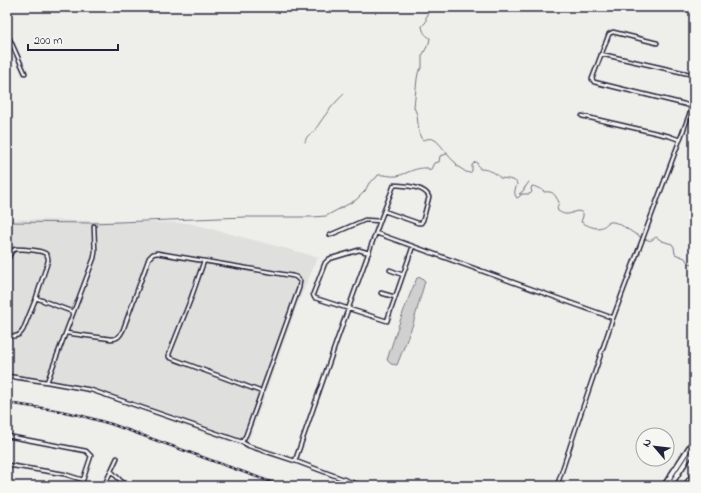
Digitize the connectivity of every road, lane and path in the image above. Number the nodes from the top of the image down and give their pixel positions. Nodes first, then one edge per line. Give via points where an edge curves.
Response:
1 (7, 33) edge
2 (657, 43) dead end
3 (601, 54) junction
4 (25, 73) dead end
5 (694, 75) edge
6 (694, 102) edge
7 (692, 107) junction
8 (582, 116) dead end
9 (680, 140) junction
10 (384, 211) junction
11 (380, 221) junction
12 (94, 226) dead end
13 (376, 233) junction
14 (330, 235) dead end
15 (413, 246) junction
16 (369, 253) junction
17 (204, 261) junction
18 (7, 262) edge
19 (390, 270) dead end
20 (403, 275) junction
21 (382, 293) dead end
22 (395, 297) junction
23 (36, 298) junction
24 (349, 309) junction
25 (73, 312) junction
26 (613, 318) junction
27 (66, 333) junction
28 (7, 335) edge
29 (7, 376) edge
30 (47, 382) junction
31 (262, 392) junction
32 (7, 436) edge
33 (694, 440) edge
34 (242, 442) junction
35 (694, 449) edge
36 (117, 458) dead end
37 (295, 461) junction
38 (7, 465) edge
39 (111, 471) junction
40 (694, 472) edge
41 (83, 480) junction
42 (105, 485) edge
43 (127, 485) edge
44 (80, 486) edge
45 (135, 486) edge
46 (362, 486) edge
47 (557, 486) edge
48 (664, 486) edge
49 (670, 486) edge
50 (684, 486) edge

1 - 4 street
2 - 3 street via 613,32 609,34
3 - 5 street
3 - 7 street via 592,79 594,82
6 - 7 street
7 - 9 street
8 - 9 street
9 - 26 street
10 - 10 street via 394,185 424,190 428,193 421,223
10 - 11 street
11 - 13 street
11 - 14 street via 365,220
12 - 25 street via 94,258
13 - 15 street
13 - 16 street
15 - 20 street
15 - 26 street
16 - 24 street
16 - 24 street via 359,250 329,259 325,263 314,297
17 - 27 street via 153,254 148,258 117,338
17 - 31 street via 169,356
17 - 31 street via 293,276 300,281 300,288
18 - 23 street via 14,250 46,254 48,261
19 - 20 street
20 - 22 street
21 - 22 street
22 - 24 street via 387,321
23 - 25 street
23 - 28 street via 21,334
24 - 37 street
25 - 27 street
26 - 47 street
27 - 30 street
29 - 30 street
30 - 34 street via 91,390
31 - 34 street
32 - 41 street via 86,451 91,456
33 - 48 highway
34 - 37 street
35 - 49 highway
36 - 39 street
37 - 46 street
38 - 41 street via 64,474
39 - 42 street
39 - 43 street
40 - 50 street
41 - 44 street
42 - 43 street
43 - 45 street

